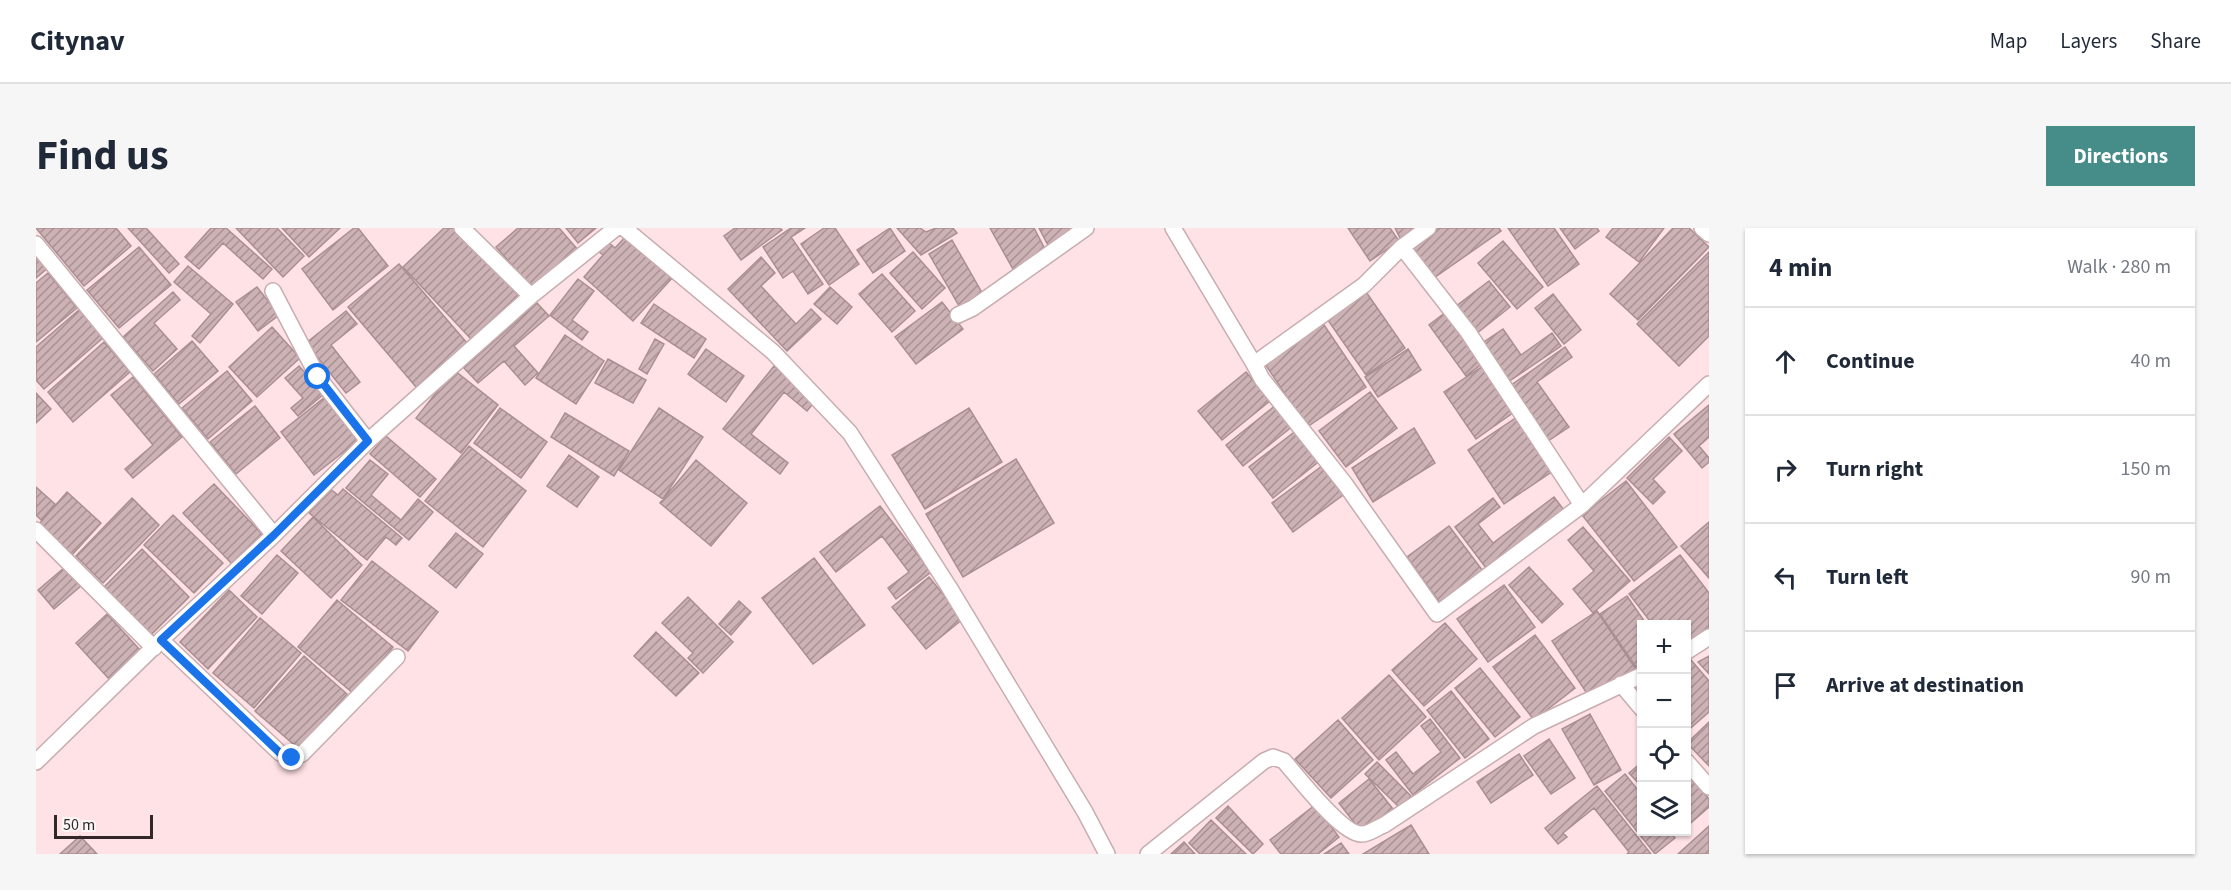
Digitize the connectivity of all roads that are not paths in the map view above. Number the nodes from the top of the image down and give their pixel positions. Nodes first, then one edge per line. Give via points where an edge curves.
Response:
1 (462, 228) edge
2 (616, 228) edge
3 (624, 228) edge
4 (1086, 228) edge
5 (1173, 228) edge
6 (1428, 228) edge
7 (1702, 228) edge
8 (1709, 234) edge
9 (36, 244) edge
10 (1402, 247) junction
11 (273, 291) dead end
12 (531, 296) junction
13 (958, 315) dead end
14 (1254, 364) junction
15 (1709, 384) edge
16 (368, 441) junction
17 (1582, 505) junction
18 (36, 530) edge
19 (274, 535) junction
20 (1709, 637) edge
21 (158, 644) junction
22 (1691, 649) edge
23 (397, 657) dead end
24 (1637, 677) edge
25 (1621, 684) junction
26 (1637, 704) edge
27 (36, 762) edge
28 (1691, 767) edge
29 (1709, 788) edge
30 (1107, 854) edge
31 (1148, 854) edge

1 - 12 street
2 - 12 street
3 - 30 street via 773,352 850,433 955,597
4 - 13 street
5 - 14 street
6 - 10 street
7 - 8 street
9 - 19 street
10 - 14 street via 1364,285
10 - 17 street via 1468,332
11 - 16 street via 318,377
12 - 16 street
14 - 17 street via 1437,614
15 - 17 street
16 - 19 street
18 - 21 street
19 - 21 street
20 - 22 street
21 - 23 street via 280,753 292,758 302,754
21 - 27 street
24 - 25 street
25 - 26 street
25 - 31 street via 1534,726 1384,825 1364,834 1350,831 1335,819 1284,761 1273,757
28 - 29 street

